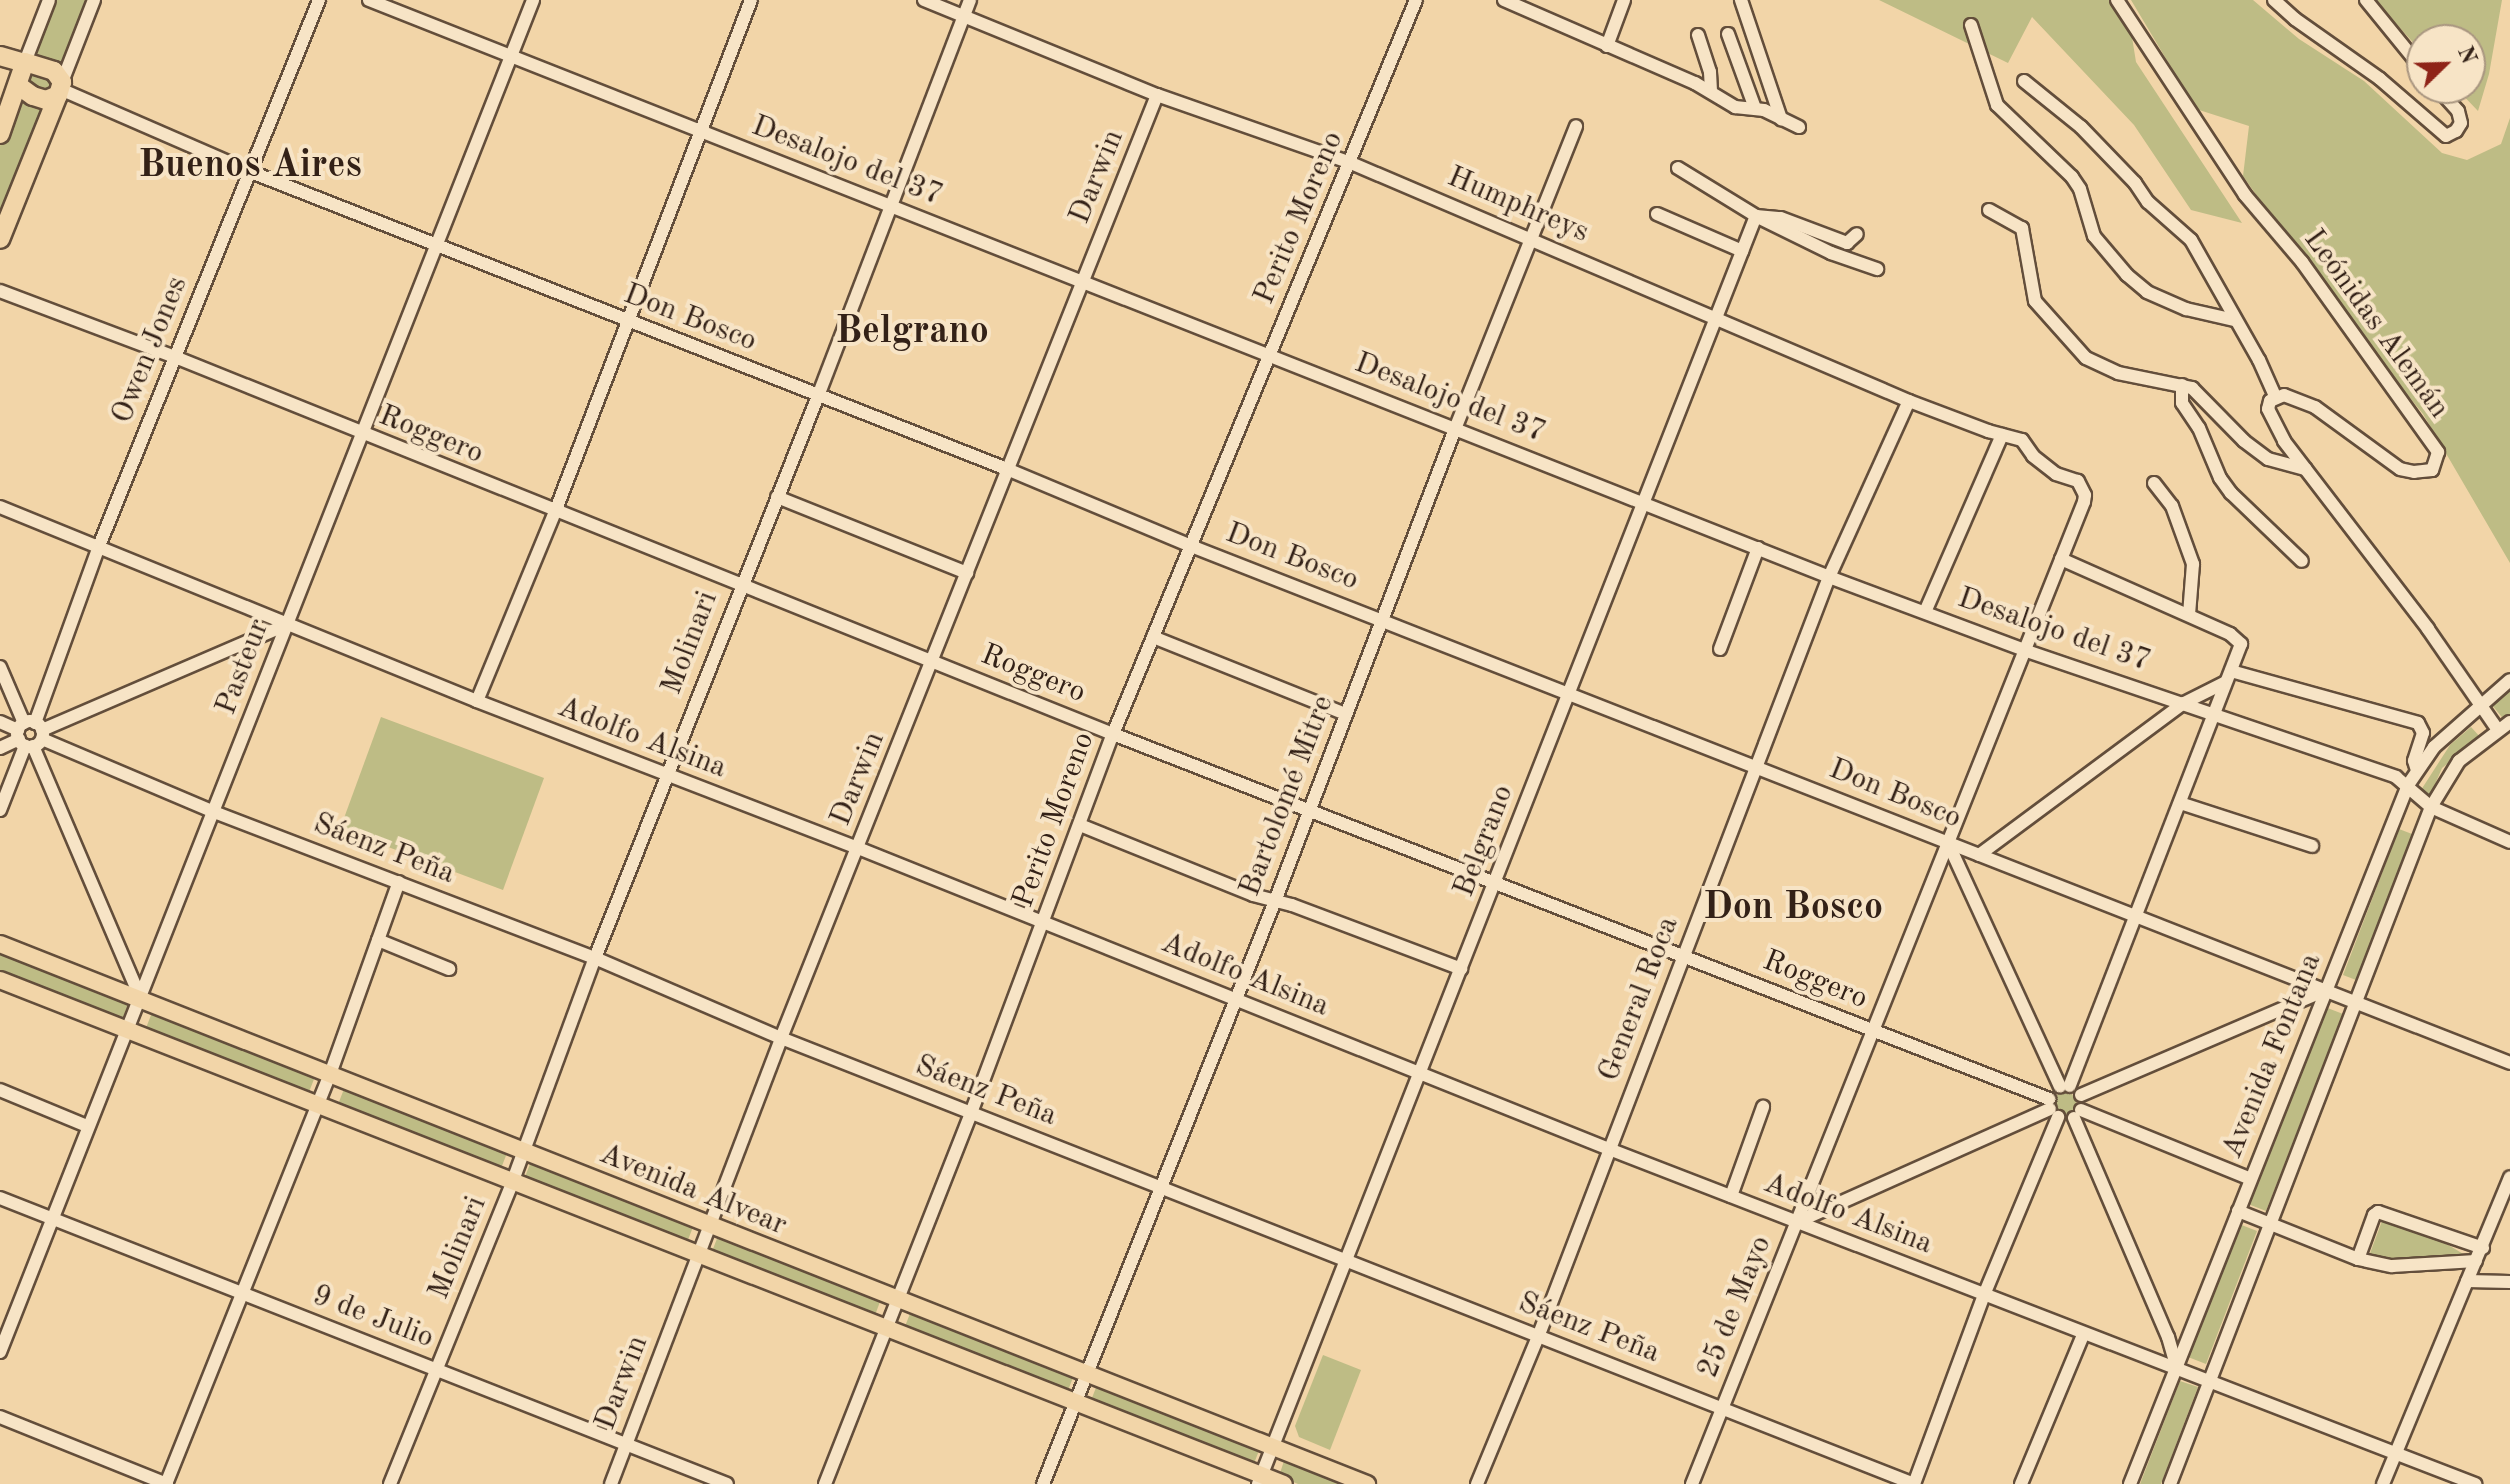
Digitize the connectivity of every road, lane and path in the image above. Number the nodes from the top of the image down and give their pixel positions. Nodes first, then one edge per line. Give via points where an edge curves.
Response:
1 (49, 0) edge
2 (94, 0) edge
3 (319, 0) edge
4 (369, 0) edge
5 (533, 0) edge
6 (751, 0) edge
7 (924, 0) edge
8 (970, 0) edge
9 (1416, 0) edge
10 (1504, 0) edge
11 (1624, 0) edge
12 (1741, 0) edge
13 (2117, 0) edge
14 (2274, 0) edge
15 (2366, 0) edge
16 (964, 14) junction
17 (1971, 25) dead end
18 (1728, 34) dead end
19 (1698, 35) dead end
20 (1607, 46) junction
21 (2406, 49) edge
22 (513, 55) junction
23 (0, 56) edge
24 (25, 63) junction
25 (0, 69) edge
26 (2024, 81) dead end
27 (19, 85) junction
28 (60, 89) junction
29 (1711, 92) junction
30 (1157, 95) junction
31 (2406, 101) edge
32 (2409, 104) edge
33 (2452, 104) edge
34 (1755, 108) junction
35 (1781, 119) junction
36 (1576, 126) dead end
37 (1799, 127) dead end
38 (700, 131) junction
39 (0, 134) edge
40 (1351, 163) junction
41 (1678, 168) dead end
42 (251, 172) junction
43 (890, 205) junction
44 (1989, 210) dead end
45 (1657, 214) dead end
46 (1756, 216) junction
47 (1857, 234) dead end
48 (1531, 238) junction
49 (0, 239) edge
50 (437, 246) junction
51 (1742, 251) junction
52 (1877, 269) dead end
53 (1083, 282) junction
54 (0, 291) edge
55 (1714, 317) junction
56 (2234, 320) junction
57 (625, 321) junction
58 (1269, 355) junction
59 (175, 357) junction
60 (2182, 385) junction
61 (818, 396) junction
62 (2275, 396) junction
63 (1909, 401) junction
64 (1455, 429) junction
65 (361, 435) junction
66 (2002, 435) junction
67 (1007, 469) junction
68 (2085, 469) dead end
69 (2306, 469) junction
70 (2078, 481) junction
71 (2154, 483) dead end
72 (777, 497) junction
73 (1644, 501) junction
74 (0, 507) edge
75 (555, 512) junction
76 (99, 546) junction
77 (1191, 546) junction
78 (1758, 548) junction
79 (2061, 559) junction
80 (2302, 561) dead end
81 (967, 573) junction
82 (1829, 577) junction
83 (740, 587) junction
84 (1925, 612) junction
85 (2189, 615) junction
86 (1382, 618) junction
87 (288, 624) junction
88 (1153, 637) junction
89 (1720, 649) dead end
90 (2024, 650) junction
91 (933, 662) junction
92 (0, 667) edge
93 (2228, 677) junction
94 (2510, 680) edge
95 (1568, 695) junction
96 (477, 701) junction
97 (2184, 703) junction
98 (2480, 705) junction
99 (2213, 713) junction
100 (1346, 714) junction
101 (0, 722) edge
102 (2510, 722) edge
103 (2498, 730) junction
104 (30, 734) junction
105 (1113, 734) junction
106 (0, 748) edge
107 (1757, 768) junction
108 (2417, 770) junction
109 (667, 776) junction
110 (2408, 785) junction
111 (2180, 803) junction
112 (2431, 807) junction
113 (1310, 808) junction
114 (0, 810) edge
115 (214, 812) junction
116 (1080, 825) junction
117 (2510, 842) edge
118 (1948, 843) junction
119 (2312, 846) dead end
120 (858, 848) junction
121 (1979, 855) junction
122 (1496, 881) junction
123 (399, 882) junction
124 (1275, 901) junction
125 (2136, 917) junction
126 (1044, 922) junction
127 (378, 940) junction
128 (0, 944) edge
129 (1684, 956) junction
130 (595, 958) junction
131 (449, 969) dead end
132 (1461, 969) junction
133 (0, 980) edge
134 (2326, 990) junction
135 (141, 999) junction
136 (1235, 1001) junction
137 (2355, 1003) junction
138 (129, 1030) junction
139 (1872, 1031) junction
140 (781, 1038) junction
141 (2510, 1063) edge
142 (1421, 1071) junction
143 (329, 1077) junction
144 (2070, 1089) junction
145 (0, 1090) edge
146 (317, 1106) junction
147 (1763, 1107) dead end
148 (2052, 1109) junction
149 (971, 1113) junction
150 (2077, 1114) junction
151 (87, 1126) junction
152 (1609, 1149) junction
153 (522, 1152) junction
154 (2510, 1177) edge
155 (2251, 1179) junction
156 (512, 1183) junction
157 (1159, 1187) junction
158 (1731, 1196) junction
159 (0, 1198) edge
160 (2238, 1211) junction
161 (50, 1217) junction
162 (1797, 1222) junction
163 (2268, 1223) junction
164 (710, 1226) junction
165 (2483, 1248) junction
166 (699, 1256) junction
167 (2358, 1259) junction
168 (1345, 1261) junction
169 (2476, 1261) junction
170 (2467, 1281) junction
171 (2510, 1282) edge
172 (242, 1293) junction
173 (1984, 1295) junction
174 (896, 1300) junction
175 (885, 1327) junction
176 (2083, 1335) junction
177 (1538, 1337) junction
178 (0, 1352) edge
179 (2177, 1369) junction
180 (437, 1370) junction
181 (1088, 1375) junction
182 (2209, 1382) junction
183 (1076, 1401) junction
184 (1722, 1408) junction
185 (0, 1417) edge
186 (627, 1444) junction
187 (1272, 1447) junction
188 (2395, 1453) junction
189 (1260, 1480) edge
190 (166, 1484) edge
191 (390, 1484) edge
192 (611, 1484) edge
193 (727, 1484) edge
194 (825, 1484) edge
195 (1043, 1484) edge
196 (1284, 1484) edge
197 (1367, 1484) edge
198 (1477, 1484) edge
199 (1692, 1484) edge
200 (1914, 1484) edge
201 (2021, 1484) edge
202 (2130, 1484) edge
203 (2170, 1484) edge
204 (2383, 1484) edge
205 (2475, 1484) edge

1 - 24 street
2 - 28 street
3 - 42 street, Owen Jones
4 - 22 street, Desalojo del 37
5 - 22 street, Pasteur
6 - 38 street
7 - 16 street, Humphreys
8 - 16 street, Molinari
9 - 40 street, Perito Moreno
10 - 20 street
11 - 20 street
12 - 35 street
13 - 62 street, Leónidas Alemán via 2211,146 2364,346 2438,452 2438,461 2432,470 2400,469 2315,407 2296,397
14 - 31 street
15 - 21 street
16 - 30 street, Humphreys
16 - 43 street, Molinari
17 - 56 street via 1997,105 2072,177 2094,236 2127,275 2147,292 2186,309
18 - 34 street
19 - 29 street
20 - 29 street
22 - 38 street, Desalojo del 37
22 - 50 street, Pasteur
23 - 24 highway
24 - 27 highway
24 - 28 highway via 45,66
25 - 27 highway
26 - 56 street via 2081,127 2148,202 2191,240
27 - 28 highway via 46,100
27 - 39 highway
28 - 42 street, Don Bosco
28 - 49 highway
29 - 34 street via 1735,107
30 - 40 street, Humphreys
30 - 53 street, Darwin
32 - 33 street via 2446,136 2461,123
34 - 35 street
35 - 37 street
36 - 48 street, Bartolomé Mitre
38 - 43 street, Desalojo del 37
38 - 57 street
40 - 48 street, Humphreys
40 - 58 street, Perito Moreno
41 - 46 street
42 - 50 street, Don Bosco
42 - 59 street, Owen Jones
43 - 53 street, Desalojo del 37
43 - 61 street, Molinari
44 - 60 street via 2022,228 2035,301 2086,358 2118,373
45 - 51 street
46 - 47 street via 1781,218 1847,243
46 - 51 street, Belgrano
46 - 52 street
48 - 55 street, Humphreys
48 - 64 street, Bartolomé Mitre
50 - 57 street, Don Bosco
50 - 65 street, Pasteur
51 - 55 street, Belgrano
53 - 58 street, Desalojo del 37
53 - 67 street, Darwin
54 - 59 street, Roggero
55 - 63 street, Humphreys
55 - 73 street, Belgrano
56 - 62 street
57 - 61 street, Don Bosco
57 - 75 street
58 - 64 street, Desalojo del 37
58 - 77 street, Perito Moreno
59 - 65 street, Roggero
59 - 76 street, Owen Jones
60 - 69 street via 2201,395 2268,459
60 - 80 street via 2182,403 2220,478
61 - 67 street, Don Bosco
61 - 72 street, Molinari
62 - 69 street via 2268,409
63 - 66 street, Humphreys
63 - 82 street, General Roca
64 - 73 street, Desalojo del 37
64 - 86 street, Bartolomé Mitre
65 - 75 street, Roggero
65 - 87 street, Pasteur
66 - 70 street, Humphreys via 2022,440 2056,474
66 - 84 street
67 - 77 street, Don Bosco
67 - 81 street, Darwin
68 - 70 street
69 - 98 street
70 - 79 street, 25 de Mayo via 2084,502
71 - 85 street via 2172,506 2193,564
72 - 81 street
72 - 83 street, Molinari
73 - 78 street, Desalojo del 37
73 - 95 street, Belgrano
74 - 76 street, Adolfo Alsina
75 - 83 street, Roggero
75 - 96 street
76 - 87 street, Adolfo Alsina
76 - 104 street, Owen Jones
77 - 86 street, Don Bosco
77 - 88 street, Perito Moreno
78 - 82 street, Desalojo del 37
78 - 89 street
79 - 85 street
79 - 90 street, 25 de Mayo
81 - 91 street, Darwin
82 - 84 street, Desalojo del 37
82 - 107 street, General Roca
83 - 91 street, Roggero
83 - 109 street, Molinari
84 - 90 street, Desalojo del 37
85 - 93 street via 2241,644
86 - 95 street, Don Bosco
86 - 100 street, Bartolomé Mitre
87 - 96 street, Adolfo Alsina
87 - 104 street
87 - 115 street, Pasteur
88 - 100 street
88 - 105 street, Perito Moreno
90 - 97 street, Desalojo del 37
90 - 118 street, 25 de Mayo
91 - 105 street, Roggero
91 - 120 street, Darwin
92 - 104 street
93 - 97 street
93 - 99 street
93 - 108 street via 2418,723 2423,733 2414,761
94 - 98 street, Avenida Fontana
95 - 107 street, Don Bosco
95 - 122 street, Belgrano
96 - 109 street, Adolfo Alsina
97 - 99 street, Desalojo del 37
97 - 121 street
98 - 103 street
98 - 108 street, Avenida Fontana
99 - 110 street, Desalojo del 37
99 - 111 street
100 - 113 street, Bartolomé Mitre
101 - 104 street, Sáenz Peña
102 - 103 street, Avenida Fontana
103 - 112 street, Avenida Fontana via 2459,761
104 - 106 street
104 - 114 street, Owen Jones
104 - 115 street, Sáenz Peña
104 - 135 street
105 - 113 street, Roggero
105 - 116 street, Perito Moreno
107 - 118 street, Don Bosco
107 - 129 street, General Roca
108 - 110 street, Avenida Fontana
109 - 120 street, Adolfo Alsina
109 - 130 street, Molinari
110 - 112 street, Desalojo del 37
110 - 134 street, Avenida Fontana
111 - 119 street
111 - 125 street
112 - 117 street, Desalojo del 37
112 - 137 street, Avenida Fontana
113 - 122 street, Roggero
113 - 124 street, Bartolomé Mitre
115 - 123 street, Sáenz Peña
115 - 135 street, Pasteur
116 - 124 street
116 - 126 street, Perito Moreno
118 - 121 street, Don Bosco
118 - 139 street, 25 de Mayo
118 - 144 street
120 - 126 street, Adolfo Alsina
120 - 140 street, Darwin
121 - 125 street, Don Bosco
122 - 129 street, Roggero
122 - 132 street, Belgrano
123 - 127 street
123 - 130 street, Sáenz Peña
124 - 132 street
124 - 136 street, Bartolomé Mitre
125 - 134 street, Don Bosco
125 - 144 street
126 - 136 street, Adolfo Alsina
126 - 149 street, Perito Moreno
127 - 131 street
127 - 143 street
128 - 135 main road, Avenida Alvear
129 - 139 street, Roggero
129 - 152 street, General Roca
130 - 140 street, Sáenz Peña
130 - 153 street, Molinari
132 - 142 street, Belgrano
133 - 138 main road, Avenida Alvear
134 - 137 street, Don Bosco
134 - 144 street
134 - 155 street, Avenida Fontana
135 - 138 street, Pasteur
135 - 143 main road, Avenida Alvear
136 - 142 street, Adolfo Alsina
136 - 157 street, Bartolomé Mitre
137 - 141 street, Don Bosco
137 - 163 street, Avenida Fontana
138 - 146 main road, Avenida Alvear
138 - 151 street, Pasteur
139 - 148 street, Roggero
139 - 162 street, 25 de Mayo
140 - 149 street, Sáenz Peña
140 - 164 street, Darwin
142 - 152 street, Adolfo Alsina
142 - 168 street, Belgrano
143 - 146 street
143 - 153 main road, Avenida Alvear
144 - 148 street
144 - 150 street
145 - 151 street
146 - 156 main road, Avenida Alvear
146 - 172 street
147 - 158 street
148 - 150 street
148 - 162 street
148 - 173 street
149 - 157 street, Sáenz Peña
149 - 174 street, Perito Moreno
150 - 155 street
150 - 179 street
151 - 161 street, Pasteur
152 - 158 street, Adolfo Alsina
152 - 177 street, General Roca
153 - 156 street, Molinari
153 - 164 main road, Avenida Alvear
154 - 165 street
155 - 160 street, Avenida Fontana
156 - 166 main road, Avenida Alvear
156 - 180 street, Molinari
157 - 168 street, Sáenz Peña
157 - 181 street, Bartolomé Mitre
158 - 162 street, Adolfo Alsina
159 - 161 street, 9 de Julio
160 - 163 street
160 - 179 street, Avenida Fontana
161 - 172 street, 9 de Julio
161 - 178 street, Pasteur
162 - 173 street, Adolfo Alsina
162 - 184 street, 25 de Mayo
163 - 167 street
163 - 182 street, Avenida Fontana
164 - 166 street, Darwin
164 - 174 main road, Avenida Alvear
165 - 167 street via 2378,1212
165 - 169 street
166 - 175 main road, Avenida Alvear
166 - 186 street, Darwin
167 - 169 street via 2406,1268
168 - 177 street, Sáenz Peña
168 - 187 street, Belgrano
169 - 170 street
170 - 171 street
170 - 188 street
172 - 180 street, 9 de Julio
172 - 190 street
173 - 176 street, Adolfo Alsina
173 - 200 street
174 - 175 street, Perito Moreno
174 - 181 main road, Avenida Alvear
175 - 183 main road, Avenida Alvear
175 - 194 street, Perito Moreno
176 - 179 street, Adolfo Alsina
176 - 201 street
177 - 184 street, Sáenz Peña
177 - 198 street, General Roca
179 - 182 street, Adolfo Alsina
179 - 202 street, Avenida Fontana
180 - 186 street, 9 de Julio
180 - 191 street, Molinari
181 - 183 street, Bartolomé Mitre
181 - 187 main road, Avenida Alvear
182 - 188 street, Adolfo Alsina
182 - 203 street, Avenida Fontana
183 - 189 main road, Avenida Alvear
183 - 195 street, Bartolomé Mitre
184 - 199 street, 25 de Mayo
184 - 200 street, Sáenz Peña
185 - 190 street
186 - 192 street, Darwin
186 - 193 street, 9 de Julio
187 - 189 street, Belgrano
187 - 197 main road, Avenida Alvear
188 - 204 street
188 - 205 street, Adolfo Alsina
189 - 196 main road, Avenida Alvear

